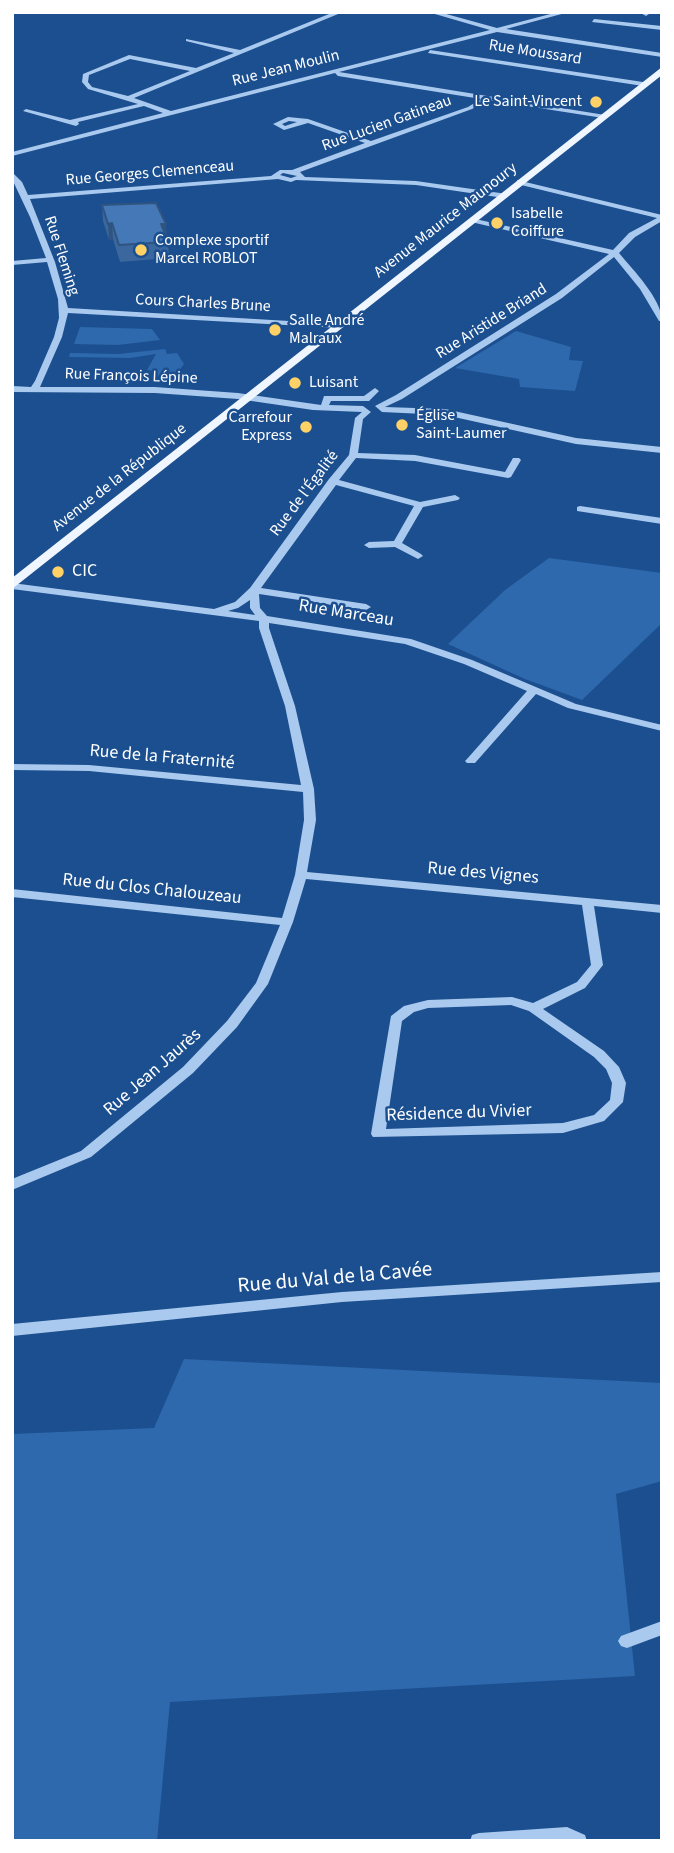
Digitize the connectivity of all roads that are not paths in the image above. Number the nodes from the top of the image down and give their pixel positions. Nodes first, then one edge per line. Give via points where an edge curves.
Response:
1 (340, 12) edge
2 (431, 12) edge
3 (566, 12) edge
4 (594, 21) dead end
5 (662, 28) edge
6 (498, 30) junction
7 (188, 40) dead end
8 (423, 51) junction
9 (240, 52) junction
10 (662, 55) edge
11 (197, 69) junction
12 (662, 70) edge
13 (330, 73) junction
14 (643, 84) junction
15 (128, 98) junction
16 (486, 98) junction
17 (147, 103) junction
18 (26, 111) dead end
19 (169, 113) junction
20 (603, 116) junction
21 (308, 121) dead end
22 (71, 122) junction
23 (95, 132) junction
24 (373, 144) junction
25 (12, 154) edge
26 (12, 174) edge
27 (297, 175) junction
28 (275, 177) joint
29 (520, 182) junction
30 (504, 196) junction
31 (27, 197) junction
32 (662, 218) edge
33 (474, 220) junction
34 (615, 253) junction
35 (49, 260) junction
36 (12, 263) edge
37 (64, 310) junction
38 (662, 319) edge
39 (340, 326) junction
40 (34, 388) junction
41 (12, 389) edge
42 (376, 391) dead end
43 (249, 397) junction
44 (327, 400) junction
45 (381, 408) junction
46 (365, 410) junction
47 (662, 450) edge
48 (353, 455) junction
49 (516, 460) dead end
50 (332, 481) junction
51 (455, 498) dead end
52 (420, 505) junction
53 (580, 509) dead end
54 (662, 521) edge
55 (397, 544) junction
56 (369, 545) dead end
57 (418, 556) dead end
58 (12, 586) edge
59 (254, 590) junction
60 (366, 607) dead end
61 (208, 612) junction
62 (264, 619) junction
63 (533, 691) junction
64 (662, 728) edge
65 (471, 761) dead end
66 (12, 767) edge
67 (308, 789) junction
68 (301, 875) junction
69 (12, 893) edge
70 (587, 901) junction
71 (662, 909) edge
72 (287, 922) junction
73 (534, 1008) junction
74 (12, 1185) edge
75 (662, 1277) edge
76 (12, 1330) edge
77 (662, 1628) edge
78 (628, 1642) dead end
79 (479, 1841) edge
80 (578, 1841) edge

1 - 9 street
2 - 6 street
3 - 6 street, Rue Jean Moulin
4 - 5 street
6 - 8 street, Rue Jean Moulin
6 - 10 street
7 - 9 street
8 - 13 street, Rue Jean Moulin
8 - 14 street, Rue Moussard
9 - 11 street
11 - 15 street
11 - 15 street via 129,57 86,74 90,88
12 - 14 main road, Avenue Maurice Maunoury
13 - 16 street
13 - 19 street, Rue Jean Moulin
14 - 20 main road, Avenue Maurice Maunoury
15 - 17 street
16 - 20 street
16 - 24 street, Rue Lucien Gatineau
17 - 19 street
17 - 22 street
18 - 22 street
19 - 23 street, Rue Jean Moulin
20 - 29 main road, Avenue Maurice Maunoury
21 - 24 street
22 - 23 street
23 - 25 street, Rue Jean Moulin
24 - 27 street, Rue Lucien Gatineau
26 - 31 street, Rue Fleming
27 - 28 street via 279,172
27 - 30 street via 416,183
28 - 31 street, Rue Georges Clemenceau
29 - 30 main road, Avenue Maurice Maunoury
29 - 32 street
30 - 33 main road, Avenue Maurice Maunoury
31 - 35 street, Rue Fleming
32 - 34 street, Rue Aristide Briand via 632,235
33 - 34 street
33 - 39 main road, Avenue Maurice Maunoury
34 - 38 street
34 - 45 street, Rue Aristide Briand via 534,313
35 - 36 street
35 - 37 street, Rue Fleming
37 - 39 street, Cours Charles Brune
37 - 40 street, Rue Fleming
39 - 43 main road, Avenue Maurice Maunoury
40 - 41 street, Rue François Lépine
40 - 43 street, Rue François Lépine
42 - 44 street via 366,400
43 - 44 street, Rue François Lépine
43 - 58 main road, Avenue de la République
44 - 46 street
45 - 46 street via 376,413
45 - 47 street via 445,412 576,441
46 - 48 street, Rue de l'Égalité via 359,418
48 - 49 street via 415,458 508,475
48 - 50 street, Rue de l'Égalité
50 - 52 street
50 - 59 street, Rue de l'Égalité
51 - 52 street
52 - 55 street
53 - 54 street
55 - 56 street
55 - 57 street
58 - 61 street, Rue Marceau
59 - 60 street
59 - 61 street, Rue de l'Égalité via 246,600
59 - 62 street via 255,608
61 - 62 street, Rue Marceau
62 - 63 street, Rue Marceau via 407,641
62 - 67 street, Rue Jean Jaurès
63 - 64 street, Rue Marceau via 572,706
63 - 65 street
66 - 67 street, Rue de la Fraternité via 89,768
67 - 68 street, Rue Jean Jaurès via 310,820
68 - 70 street, Rue des Vignes
68 - 72 street, Rue Jean Jaurès
69 - 72 street, Rue du Clos Chalouzeau
70 - 71 street, Rue des Vignes
70 - 73 street via 597,965 581,985
72 - 74 street, Rue Jean Jaurès via 262,984 188,1070 86,1154
73 - 73 street, Résidence du Vivier via 512,1001 428,1004 409,1009 396,1019 378,1134 563,1128 599,1118 616,1102 620,1083 612,1067
75 - 76 street, Rue du Val de la Cavée via 342,1297
77 - 78 street
79 - 80 street via 567,1835

